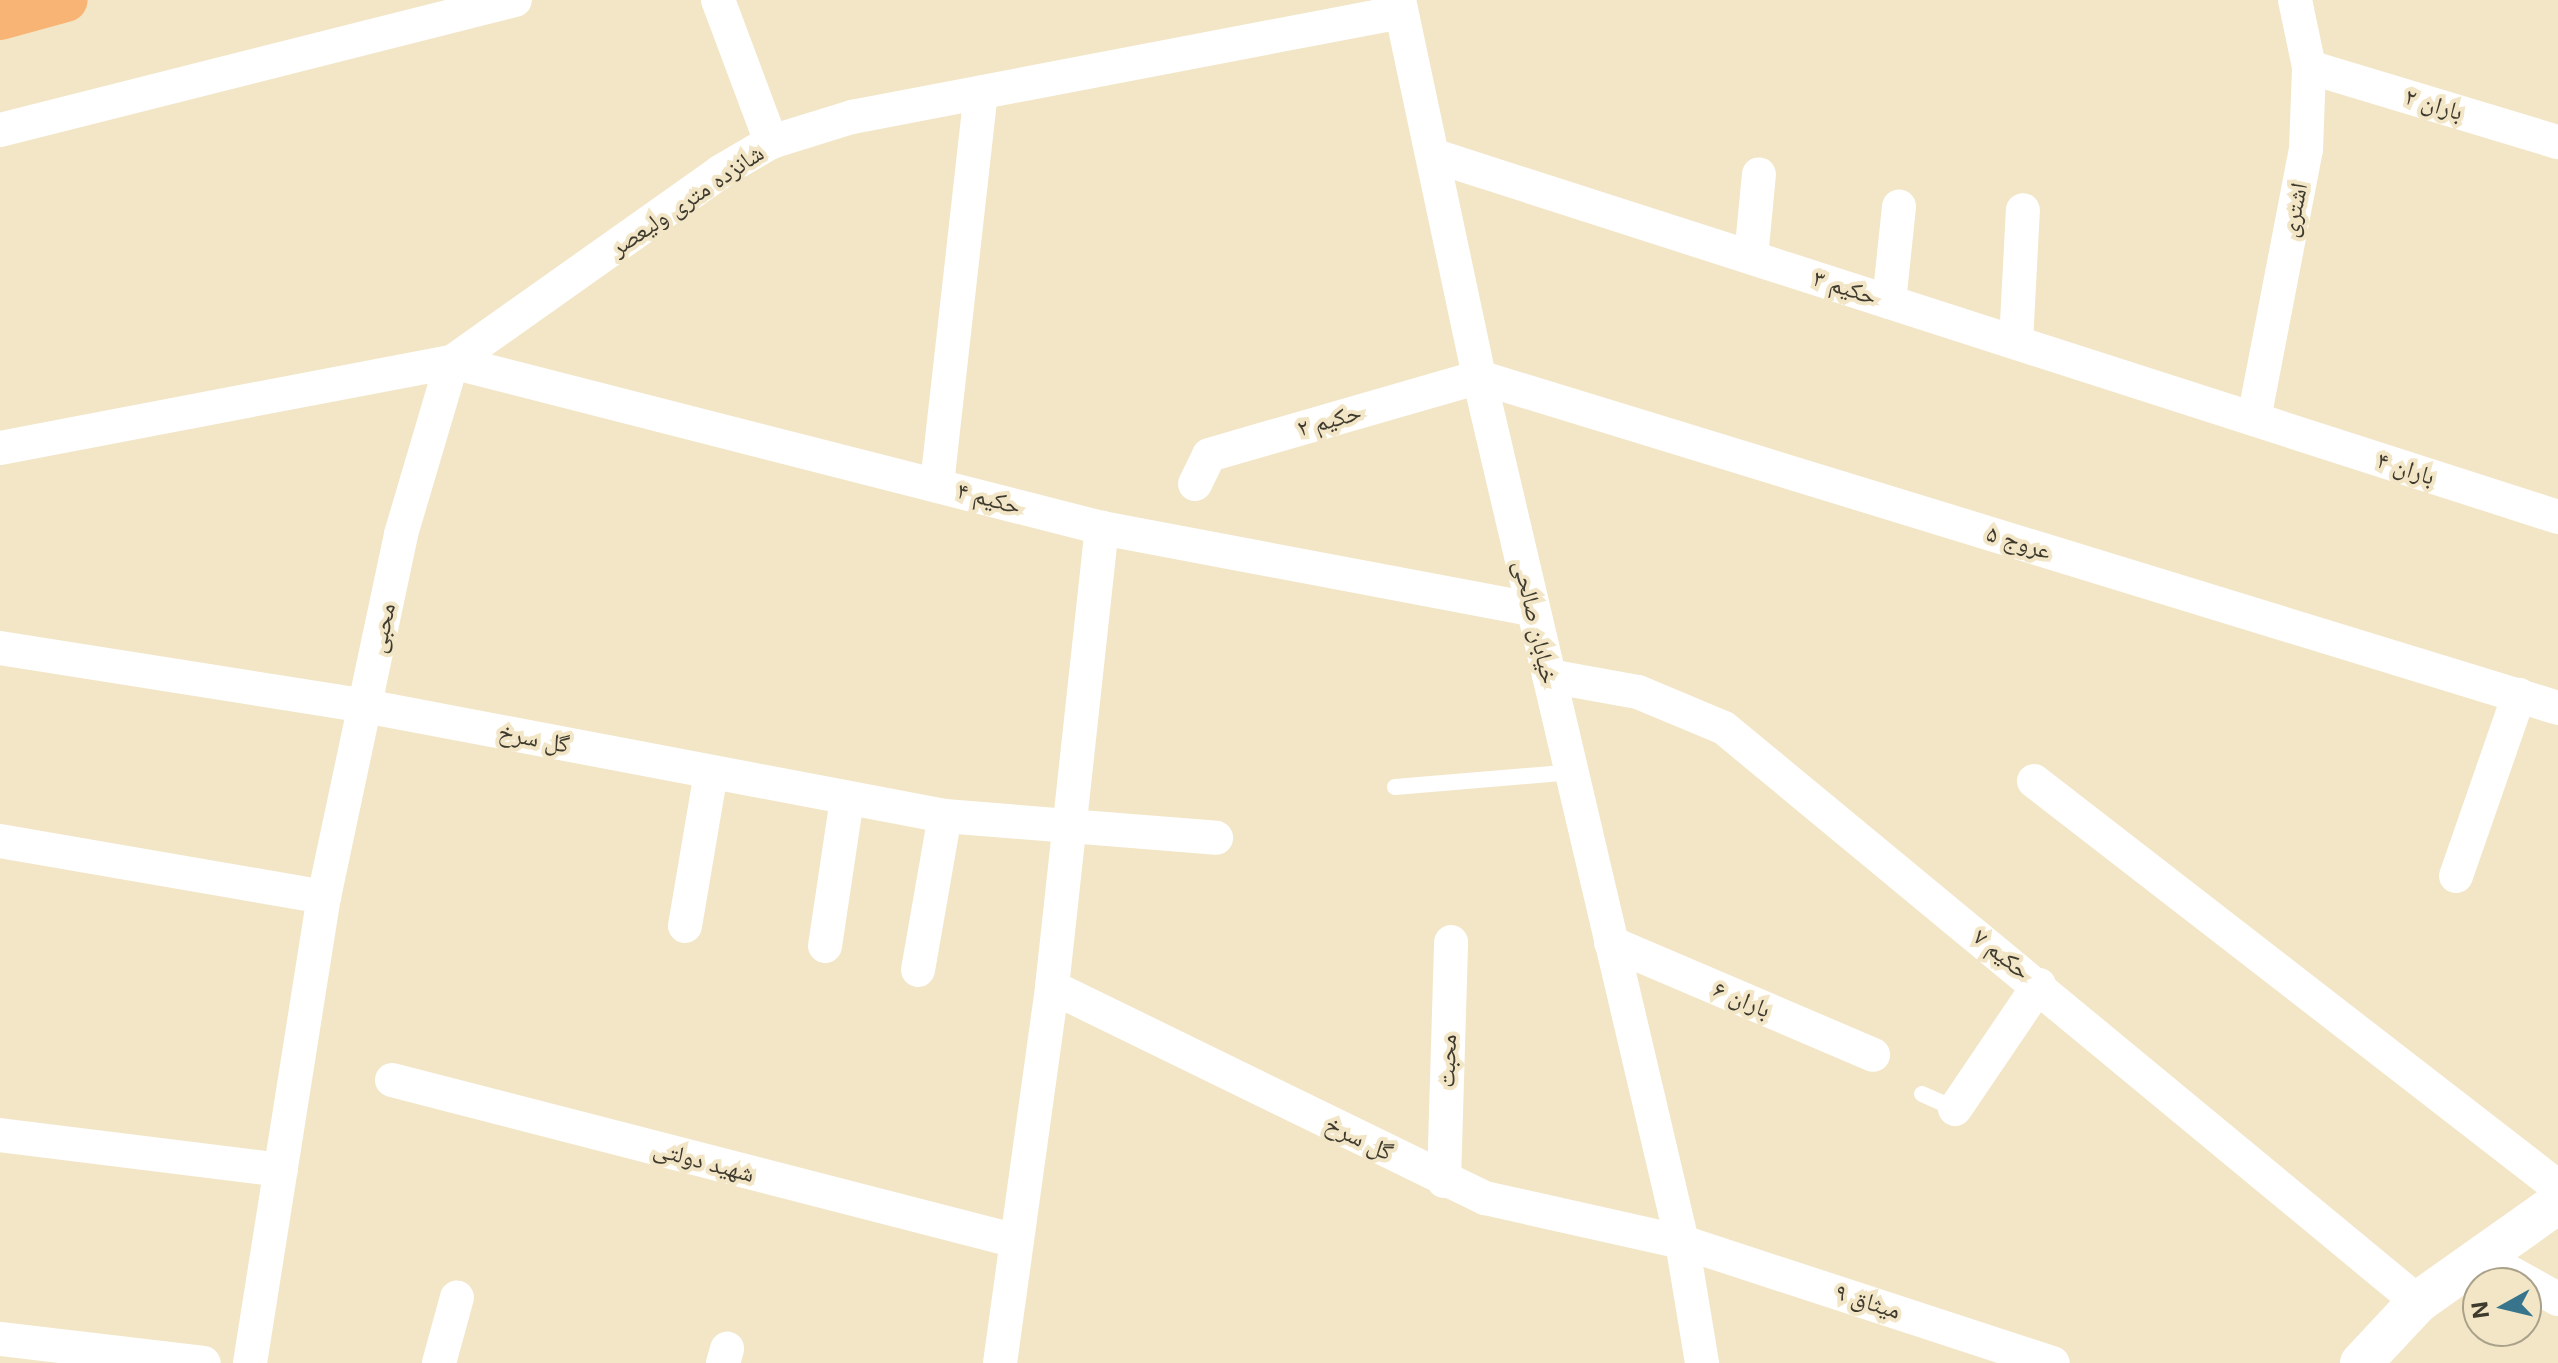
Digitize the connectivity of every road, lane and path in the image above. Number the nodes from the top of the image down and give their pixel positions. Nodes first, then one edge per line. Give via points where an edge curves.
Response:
1 (66, 0) edge
2 (515, 0) edge
3 (718, 0) edge
4 (2295, 0) edge
5 (1400, 6) edge
6 (0, 18) edge
7 (2309, 67) junction
8 (981, 92) junction
9 (0, 130) edge
10 (771, 142) junction
11 (2558, 142) edge
12 (1435, 156) junction
13 (1759, 174) dead end
14 (1899, 207) dead end
15 (2023, 210) dead end
16 (1751, 257) junction
17 (1889, 302) junction
18 (2016, 342) junction
19 (452, 362) junction
20 (1479, 377) junction
21 (2254, 419) junction
22 (0, 448) edge
23 (937, 484) junction
24 (1195, 484) dead end
25 (2558, 517) edge
26 (1102, 528) junction
27 (1532, 609) junction
28 (0, 648) edge
29 (1549, 676) junction
30 (2519, 695) junction
31 (365, 706) junction
32 (2558, 708) edge
33 (711, 772) junction
34 (1572, 772) junction
35 (2034, 781) dead end
36 (1395, 787) dead end
37 (847, 798) junction
38 (945, 816) junction
39 (1068, 828) junction
40 (1216, 838) dead end
41 (0, 841) edge
42 (2456, 876) dead end
43 (324, 897) junction
44 (685, 926) dead end
45 (1451, 942) dead end
46 (1611, 943) junction
47 (825, 946) dead end
48 (918, 970) dead end
49 (2039, 985) junction
50 (1052, 987) junction
51 (1873, 1055) dead end
52 (392, 1080) dead end
53 (1922, 1094) dead end
54 (1955, 1109) joint
55 (0, 1135) edge
56 (281, 1170) junction
57 (1444, 1181) junction
58 (2558, 1187) edge
59 (2558, 1203) edge
60 (1017, 1241) junction
61 (1682, 1242) junction
62 (2487, 1260) junction
63 (457, 1297) dead end
64 (2558, 1299) edge
65 (2418, 1302) junction
66 (0, 1339) edge
67 (204, 1363) edge
68 (250, 1363) edge
69 (439, 1363) edge
70 (1000, 1363) edge
71 (1702, 1363) edge
72 (2053, 1363) edge
73 (2361, 1363) edge

1 - 6 highway
2 - 9 street
3 - 10 street
4 - 7 street, اشتری
5 - 8 street, شانزده متری ولیعصر
5 - 12 street, خیابان صالحی
7 - 11 street, باران ۲
7 - 21 street, اشتری via 2306,150
8 - 10 street, شانزده متری ولیعصر via 852,117
8 - 23 street
10 - 19 street, شانزده متری ولیعصر
12 - 16 street, حکیم ۳
12 - 20 street, خیابان صالحی
13 - 16 street
14 - 17 street
15 - 18 street
16 - 17 street, حکیم ۳
17 - 18 street, حکیم ۳
18 - 21 street, حکیم ۳
19 - 22 street, شانزده متری ولیعصر
19 - 23 street, حکیم ۴
19 - 31 street, محبی via 401,534
20 - 24 street, حکیم ۲ via 1209,455
20 - 27 street, خیابان صالحی
20 - 30 street, عروج ۵
21 - 25 street, باران ۴
23 - 26 street, حکیم ۴
26 - 27 street, حکیم ۴
26 - 39 street
27 - 29 street, خیابان صالحی
28 - 31 street, گل سرخ
29 - 34 street, خیابان صالحی
29 - 49 street, حکیم ۷ via 1638,692 1724,728 1781,782
30 - 32 street, عروج ۵
30 - 42 street
31 - 33 street, گل سرخ
31 - 43 street, محبی
33 - 37 street, گل سرخ
33 - 44 street
34 - 36 lane
34 - 46 street, خیابان صالحی
35 - 58 street
37 - 38 street, گل سرخ
37 - 47 street
38 - 39 street, گل سرخ
38 - 48 street
39 - 40 street, گل سرخ
39 - 50 street
41 - 43 street
43 - 56 street, محبی
45 - 57 street, محبت
46 - 51 street, باران ۶
46 - 61 street, خیابان صالحی
49 - 54 street
49 - 65 street, حکیم ۷
50 - 57 street, گل سرخ
50 - 60 street
52 - 60 street, شهید دولتی
53 - 54 lane
55 - 56 street
56 - 68 street, محبی
57 - 61 street, گل سرخ via 1513,1207
59 - 62 street
60 - 70 street
61 - 71 street, خیابان صالحی
61 - 72 street, میثاق ۹
62 - 64 street
62 - 65 street
63 - 69 street
65 - 73 street
66 - 67 street

